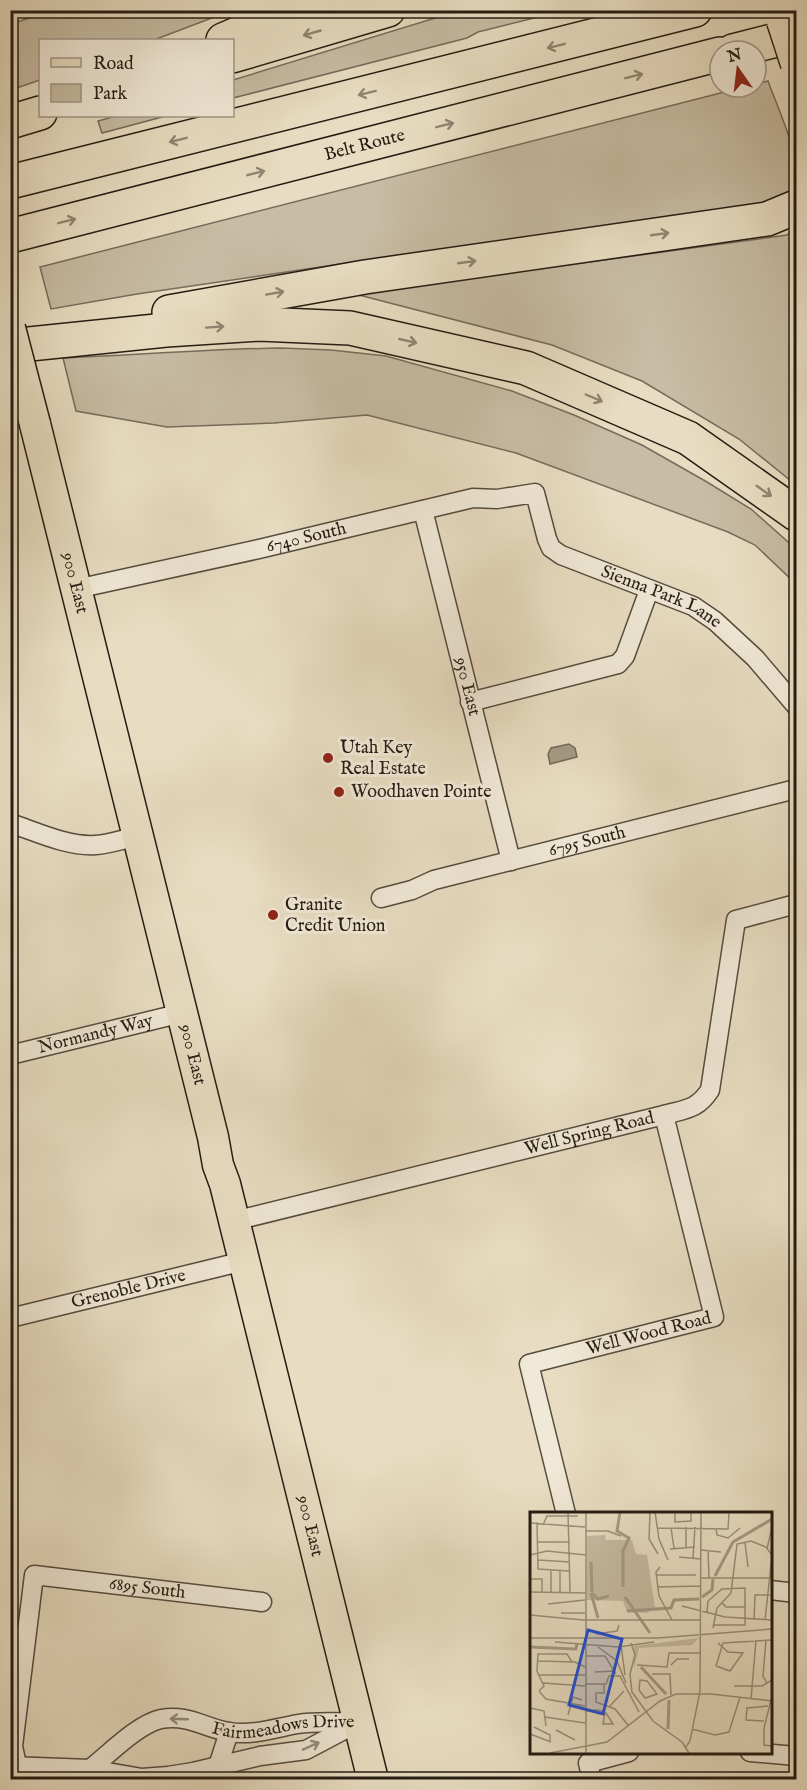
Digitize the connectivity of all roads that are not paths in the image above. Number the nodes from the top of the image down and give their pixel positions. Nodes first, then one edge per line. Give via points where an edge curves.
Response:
1 (293, 10) edge
2 (388, 10) edge
3 (695, 10) edge
4 (778, 10) edge
5 (796, 35) edge
6 (224, 39) edge
7 (768, 42) edge
8 (234, 55) edge
9 (708, 57) edge
10 (796, 64) edge
11 (39, 113) edge
12 (10, 122) edge
13 (10, 182) edge
14 (796, 207) edge
15 (10, 236) edge
16 (10, 328) edge
17 (10, 340) edge
18 (10, 346) edge
19 (536, 493) joint
20 (423, 510) junction
21 (796, 514) edge
22 (76, 589) junction
23 (649, 590) junction
24 (470, 702) junction
25 (796, 706) edge
26 (796, 789) edge
27 (10, 823) edge
28 (138, 837) junction
29 (511, 861) junction
30 (381, 898) dead end
31 (796, 904) edge
32 (182, 1013) junction
33 (10, 1055) edge
34 (664, 1115) junction
35 (234, 1221) junction
36 (244, 1261) junction
37 (10, 1318) edge
38 (566, 1512) edge
39 (771, 1590) edge
40 (796, 1593) edge
41 (262, 1602) dead end
42 (359, 1722) junction
43 (229, 1732) junction
44 (622, 1754) edge
45 (771, 1754) edge
46 (796, 1756) edge
47 (90, 1769) junction
48 (16, 1771) edge
49 (218, 1773) edge
50 (373, 1779) edge
51 (592, 1779) edge

1 - 6 highway
2 -> 8 highway
3 -> 13 highway
4 - 10 main road, bridge
5 - 7 highway
15 -> 9 highway, Belt Route
11 - 12 highway
17 -> 14 highway via 365,277 767,219
16 - 22 main road, 900 East, bridge
18 -> 21 highway via 248,325 350,328 526,368 688,438
19 - 20 street, 6740 South via 473,498
19 - 23 street, Sienna Park Lane via 551,548
20 - 22 street, 6740 South
20 - 24 street, 950 East
22 - 28 main road, 900 East
23 - 24 street via 625,656 618,664
23 - 25 street, Sienna Park Lane via 693,606 715,621 768,670
24 - 29 street, 950 East
26 - 29 street, 6795 South
27 - 28 street via 83,845
28 - 32 main road, 900 East
29 - 30 street, 6795 South
31 - 34 street, Well Spring Road via 736,920 710,1090 702,1102
32 - 33 street, Normandy Way
32 - 35 main road, 900 East
34 - 35 street, Well Spring Road
34 - 38 street, Well Wood Road via 714,1317 529,1364
35 - 36 main road, 900 East
36 - 37 street, Grenoble Drive
36 - 42 main road, 900 East
39 - 40 street
41 - 48 street, 6895 South via 34,1575 13,1746
42 - 43 street, Fairmeadows Drive via 300,1723 256,1732
49 -> 42 street, Fairmeadows Drive via 260,1756 306,1750
42 - 50 main road, 900 East
43 -> 47 street, Fairmeadows Drive via 193,1719 159,1719
43 - 49 street
44 - 51 street via 588,1763
45 - 46 street
47 - 48 street, Fairmeadows Drive
47 - 49 street, Fairmeadows Drive via 142,1778

